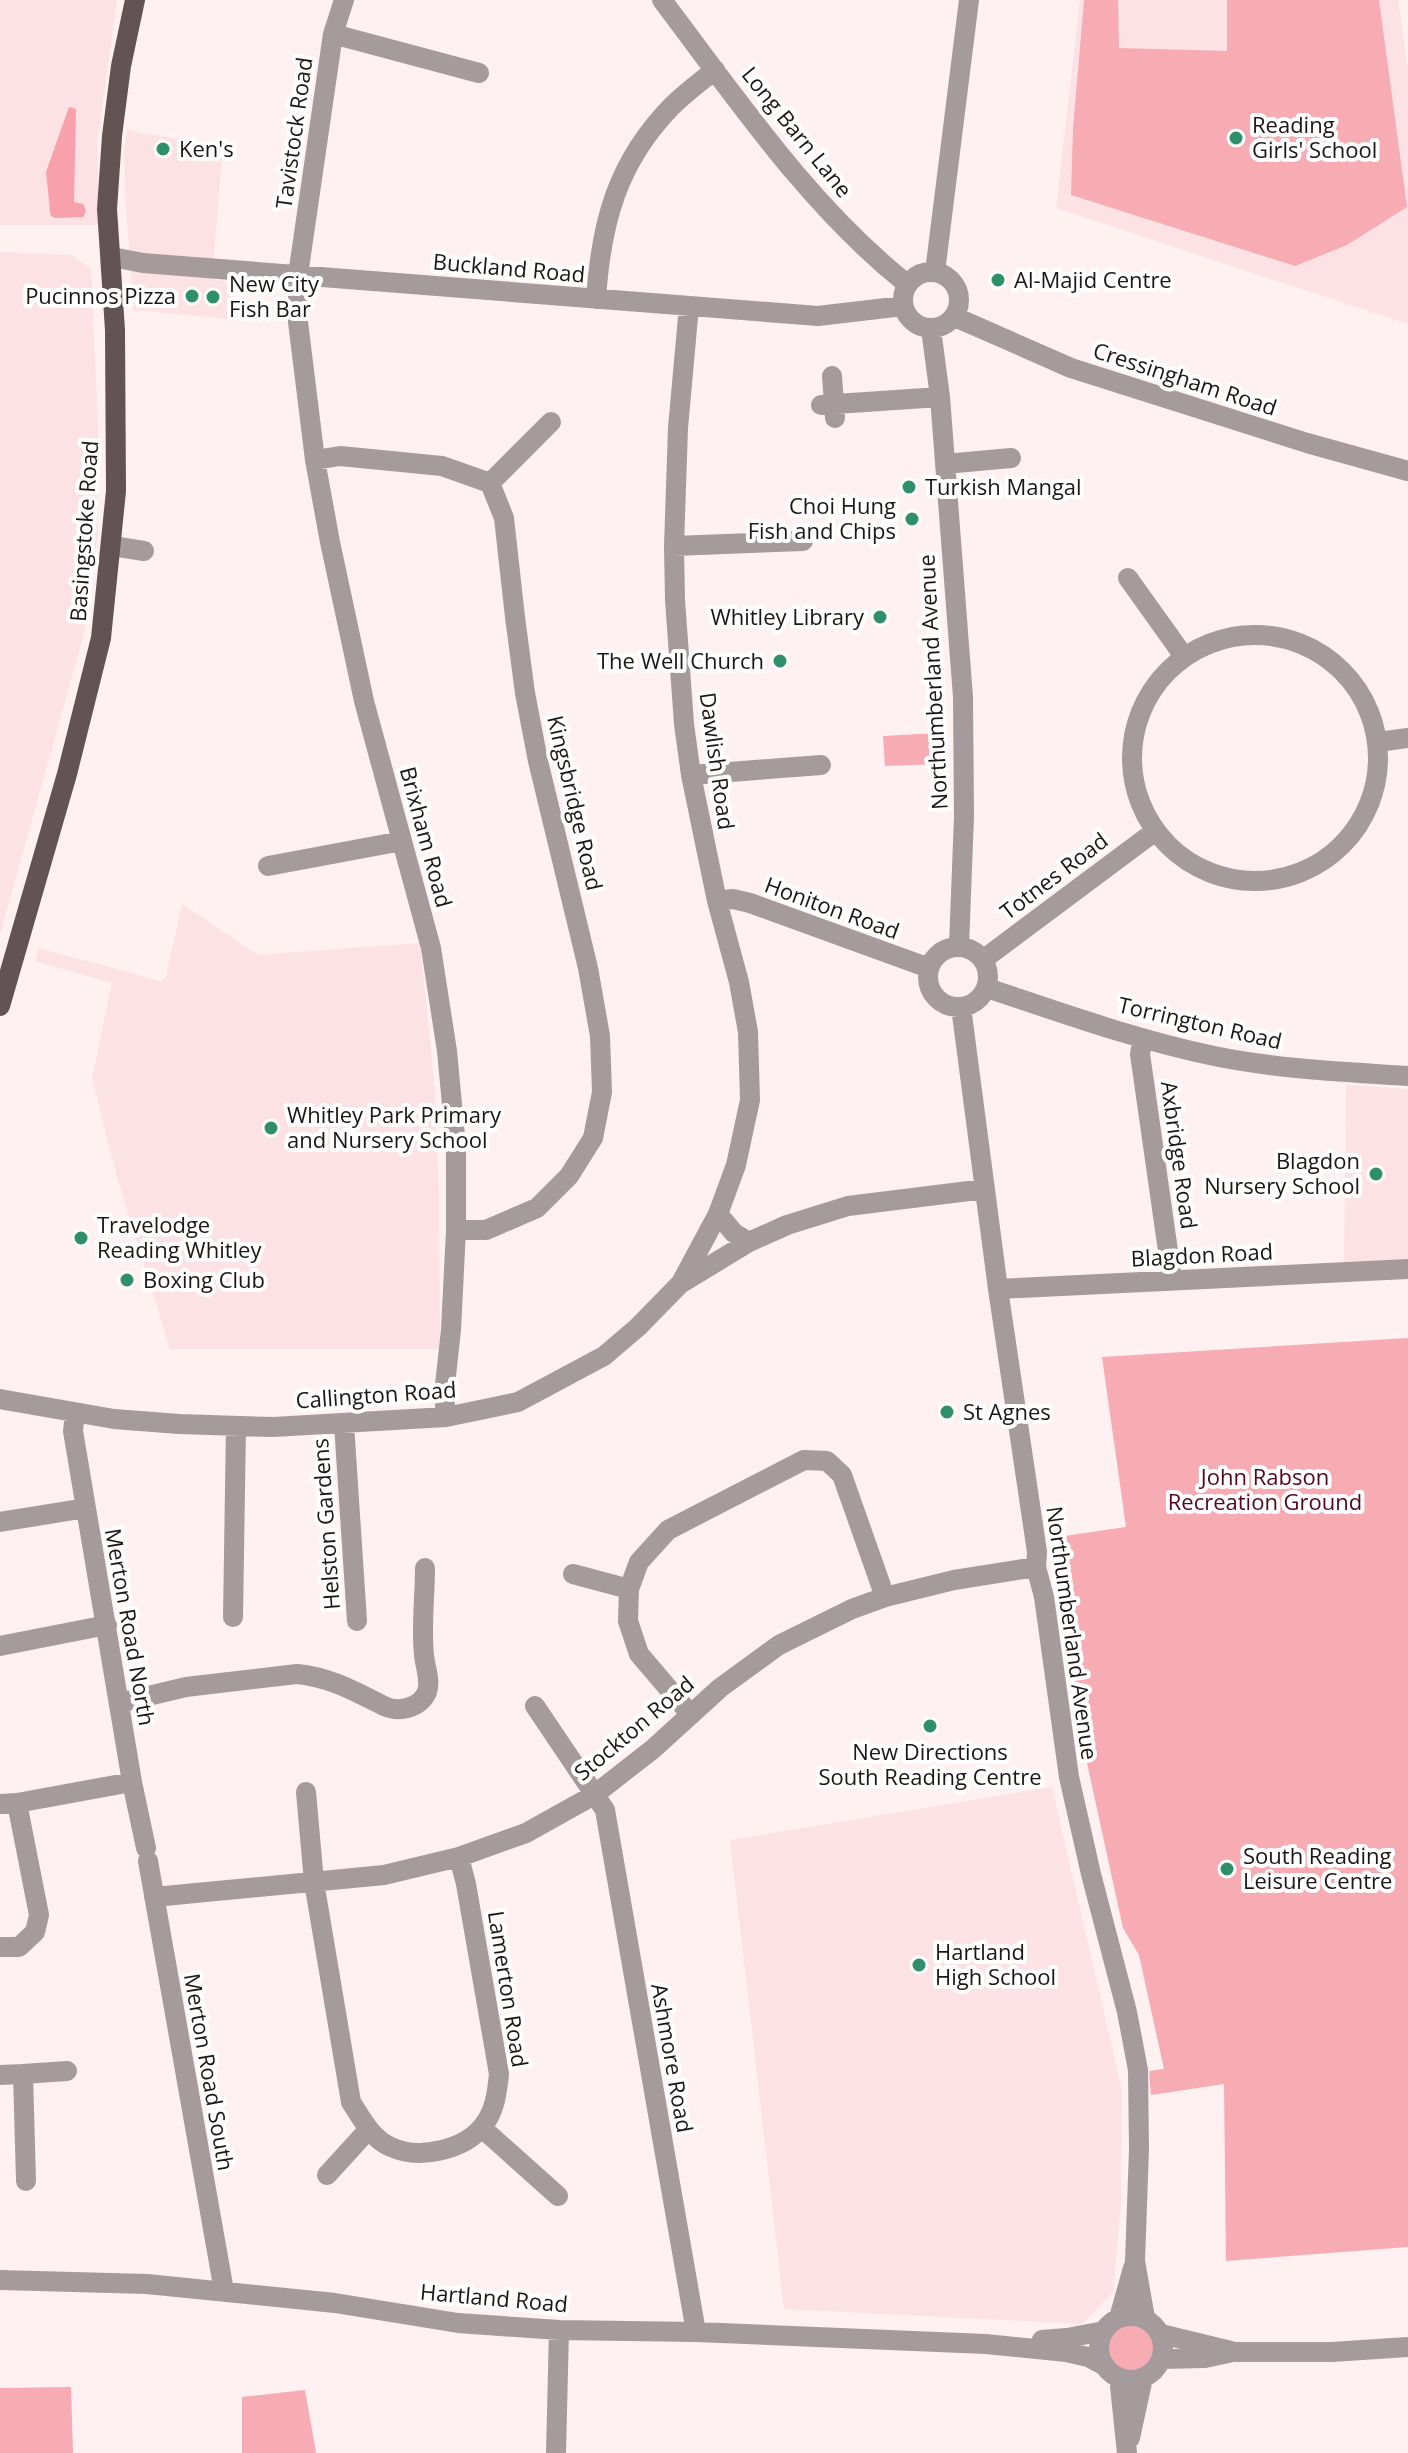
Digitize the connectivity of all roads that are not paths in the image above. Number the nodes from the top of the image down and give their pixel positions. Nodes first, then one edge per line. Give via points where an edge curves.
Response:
1 (135, 0) edge
2 (344, 0) edge
3 (662, 0) edge
4 (969, 0) edge
5 (333, 34) junction
6 (715, 70) junction
7 (479, 73) dead end
8 (112, 257) junction
9 (935, 272) junction
10 (298, 275) junction
11 (907, 284) junction
12 (596, 299) junction
13 (689, 306) junction
14 (903, 306) junction
15 (955, 317) junction
16 (931, 329) junction
17 (832, 376) dead end
18 (940, 397) junction
19 (551, 422) dead end
20 (1011, 458) dead end
21 (315, 460) junction
22 (945, 464) junction
23 (1408, 471) edge
24 (490, 483) junction
25 (803, 541) dead end
26 (112, 546) junction
27 (674, 546) junction
28 (144, 551) dead end
29 (1128, 578) dead end
30 (1183, 655) junction
31 (1408, 738) edge
32 (1378, 742) junction
33 (821, 765) dead end
34 (691, 775) junction
35 (1154, 832) junction
36 (402, 841) junction
37 (268, 866) dead end
38 (717, 901) junction
39 (959, 946) junction
40 (984, 959) junction
41 (929, 968) junction
42 (987, 988) junction
43 (1, 1000) edge
44 (961, 1007) junction
45 (1143, 1038) junction
46 (1408, 1076) edge
47 (985, 1189) junction
48 (718, 1214) junction
49 (456, 1230) junction
50 (749, 1242) junction
51 (1408, 1269) edge
52 (1172, 1279) junction
53 (680, 1284) junction
54 (998, 1289) junction
55 (0, 1399) edge
56 (75, 1413) junction
57 (446, 1417) junction
58 (344, 1424) junction
59 (236, 1426) junction
60 (86, 1508) junction
61 (0, 1522) edge
62 (1036, 1567) junction
63 (425, 1568) dead end
64 (573, 1574) dead end
65 (629, 1589) junction
66 (885, 1597) junction
67 (233, 1617) dead end
68 (357, 1621) dead end
69 (107, 1625) junction
70 (0, 1646) edge
71 (119, 1703) junction
72 (535, 1706) dead end
73 (691, 1715) junction
74 (132, 1782) junction
75 (306, 1792) dead end
76 (594, 1795) junction
77 (8, 1804) edge
78 (147, 1854) joint
79 (459, 1857) junction
80 (314, 1882) junction
81 (154, 1897) junction
82 (0, 1947) edge
83 (67, 2071) dead end
84 (23, 2074) junction
85 (0, 2075) edge
86 (482, 2128) junction
87 (368, 2130) junction
88 (327, 2175) dead end
89 (26, 2181) dead end
90 (558, 2196) dead end
91 (1135, 2261) junction
92 (0, 2280) edge
93 (224, 2291) junction
94 (1145, 2318) junction
95 (1112, 2324) junction
96 (559, 2330) junction
97 (696, 2332) junction
98 (1161, 2334) junction
99 (986, 2344) junction
100 (1408, 2347) edge
101 (1233, 2352) junction
102 (1161, 2359) junction
103 (1112, 2372) junction
104 (1143, 2378) junction
105 (1127, 2451) edge
106 (556, 2453) edge

1 - 8 main road, Basingstoke Road via 112,136 107,209
2 - 5 street, Tavistock Road
3 - 6 street, Long Barn Lane
4 - 9 street
5 - 7 street
5 - 10 street, Tavistock Road
6 - 11 street, Long Barn Lane via 814,195
6 - 12 street via 653,126 616,190 599,253
8 - 10 street, Buckland Road
8 - 26 main road, Basingstoke Road
9 - 11 street via 920,274
9 - 15 street via 957,289
10 - 12 street, Buckland Road
10 - 21 street, Brixham Road via 298,322
11 - 14 street
12 - 13 street, Buckland Road
13 - 14 street, Buckland Road via 818,316
13 - 27 street, Dawlish Road
14 - 16 street via 912,322
15 - 16 street
15 - 23 street, Cressingham Road via 1071,368
16 - 18 street, Northumberland Avenue
17 - 18 street via 830,409 882,412
18 - 22 street, Northumberland Avenue
19 - 24 street
20 - 22 street
21 - 24 street via 340,456 442,466
21 - 36 street, Brixham Road via 364,701
22 - 39 street, Northumberland Avenue via 963,697
24 - 49 street, Kingsbridge Road via 504,518 538,761 588,968 600,1036 602,1092 593,1138 569,1176 537,1208 486,1230
25 - 27 street
26 - 28 street
26 - 43 main road, Basingstoke Road via 101,638 87,697
27 - 34 street, Dawlish Road
29 - 30 street
30 - 32 street via 1221,639 1261,634 1309,646 1352,681 1369,707
30 - 35 street via 1143,708 1133,737 1135,786
31 - 32 street
32 - 35 street via 1378,779 1364,818 1339,850 1305,872 1265,882 1229,879 1188,863
33 - 34 street
34 - 38 street, Dawlish Road
35 - 40 street, Totnes Road
36 - 37 street
36 - 49 street, Brixham Road via 431,948 447,1051 456,1147
38 - 41 street, Honiton Road via 750,903
38 - 48 street, Dawlish Road via 748,1032 750,1100 736,1165
39 - 40 street
39 - 41 street via 941,952
40 - 42 street
41 - 44 street via 935,996
42 - 44 street via 977,1001
42 - 45 street, Torrington Road
44 - 47 street, Northumberland Avenue
45 - 46 street, Torrington Road via 1293,1068
45 - 52 street, Axbridge Road via 1140,1054
47 - 50 street, Callington Road via 848,1206
47 - 54 street, Northumberland Avenue
48 - 50 street
48 - 53 street, Dawlish Road
49 - 57 street, Brixham Road
50 - 53 street, Callington Road
51 - 52 street, Blagdon Road
52 - 54 street, Blagdon Road
53 - 57 street, Callington Road via 604,1356 518,1402
54 - 62 street, Northumberland Avenue
55 - 56 street, Callington Road
56 - 59 street, Callington Road
56 - 60 street, Merton Road North via 73,1431
57 - 58 street, Callington Road
58 - 59 street, Callington Road
58 - 68 street, Helston Gardens
59 - 67 street
60 - 61 street
60 - 69 street, Merton Road North
62 - 66 street, Stockton Road
62 - 91 street, Northumberland Avenue via 1069,1777 1138,2070
63 - 71 street via 435,1593 424,1655 427,1693 416,1705 387,1707 313,1675 297,1674 186,1687
64 - 65 street
65 - 66 street via 639,1562 668,1530 804,1460 827,1461 842,1475
65 - 73 street via 628,1621 639,1654
66 - 73 street, Stockton Road via 779,1645
69 - 70 street
69 - 71 street, Merton Road North
71 - 74 street, Merton Road North
72 - 76 street, Ashmore Road
73 - 76 street, Stockton Road
74 - 77 street
74 - 78 street, Merton Road North
75 - 80 street
76 - 79 street, Stockton Road via 526,1833
76 - 97 street, Ashmore Road via 605,1810
77 - 82 street via 39,1915 35,1932 19,1947
78 - 81 street, Merton Road South
79 - 80 street, Stockton Road via 384,1875
79 - 86 street, Lamerton Road via 499,2074 496,2102
80 - 81 street, Stockton Road
80 - 87 street via 351,2102
81 - 93 street, Merton Road South
83 - 84 street
84 - 85 street
84 - 89 street
86 - 87 street via 453,2147 420,2154 391,2147
86 - 90 street
87 - 88 street
91 - 94 street, Northumberland Avenue
91 - 95 street, Northumberland Avenue
92 - 93 street, Hartland Road
93 - 96 street, Hartland Road via 458,2323
94 - 95 street via 1131,2315
94 - 98 street
95 - 99 street, Hartland Road via 1067,2338
95 - 103 street via 1099,2340 1098,2353
96 - 97 street, Hartland Road
96 - 106 street
97 - 99 street, Hartland Road
98 - 101 street
98 - 102 street
99 - 103 street, Hartland Road via 1066,2352 1088,2357
100 - 101 street
101 - 102 street
102 - 104 street
103 - 104 street via 1131,2380
103 - 105 street
104 - 105 street

